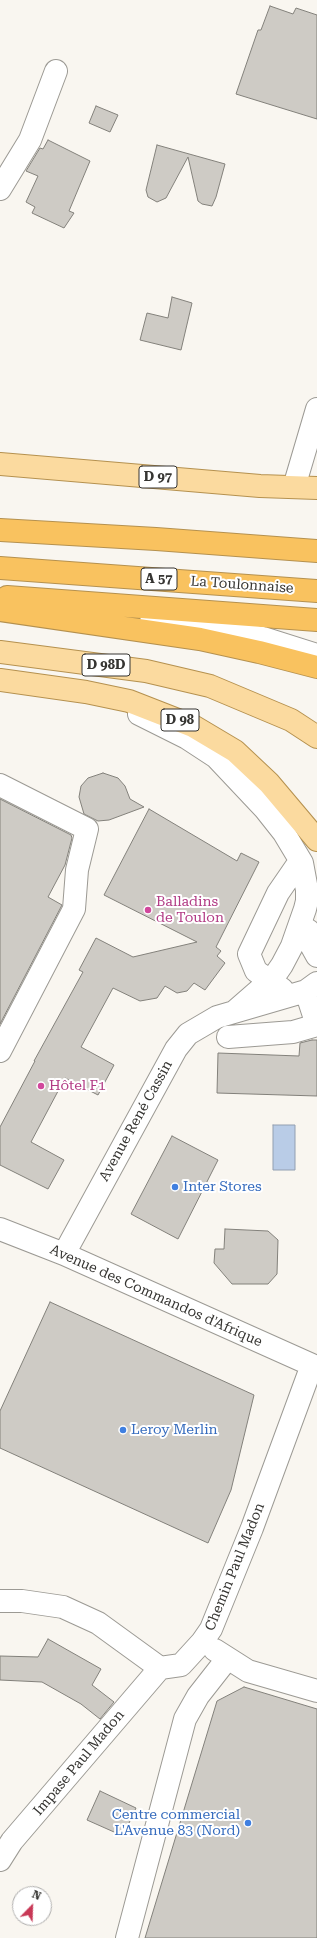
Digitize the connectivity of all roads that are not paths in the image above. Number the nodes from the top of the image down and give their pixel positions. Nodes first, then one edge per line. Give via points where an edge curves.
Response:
1 (56, 71) dead end
2 (0, 189) edge
3 (317, 409) edge
4 (0, 464) edge
5 (294, 487) junction
6 (317, 488) edge
7 (0, 515) edge
8 (0, 530) edge
9 (156, 539) junction
10 (317, 551) edge
11 (0, 568) edge
12 (317, 591) edge
13 (0, 597) edge
14 (0, 609) edge
15 (317, 620) edge
16 (0, 652) edge
17 (317, 655) edge
18 (317, 667) edge
19 (0, 680) edge
20 (86, 692) junction
21 (317, 737) edge
22 (0, 785) edge
23 (317, 840) edge
24 (300, 861) junction
25 (299, 928) junction
26 (317, 956) edge
27 (270, 980) junction
28 (304, 990) edge
29 (234, 1012) junction
30 (317, 1025) edge
31 (228, 1037) dead end
32 (0, 1051) edge
33 (0, 1230) edge
34 (64, 1254) junction
35 (312, 1365) joint
36 (0, 1601) edge
37 (202, 1642) junction
38 (227, 1659) junction
39 (160, 1668) junction
40 (317, 1691) edge
41 (0, 1860) edge
42 (126, 1938) edge

1 - 2 street via 30,140
3 - 5 street
4 - 5 main road, D 97
5 - 6 main road, D 97
7 - 9 highway
8 - 9 highway
9 - 10 highway
11 - 12 highway, La Toulonnaise / A 57
13 - 15 highway
14 - 17 street via 204,627 263,638
14 - 18 highway via 200,639
16 - 21 main road, D 98D via 146,671 210,686 284,717
19 - 20 main road, D 98
20 - 23 main road, D 98 via 129,701 155,710 215,738 234,751 269,783
20 - 24 street, Avenue René Cassin via 152,720 216,757 265,808 284,833
22 - 32 street via 87,828 77,870 74,909
24 - 25 street, Avenue René Cassin via 307,895
24 - 27 street via 278,893 249,954 256,972
25 - 26 street via 309,931 312,947
25 - 27 street, Avenue René Cassin via 282,965
27 - 28 street via 281,988
27 - 29 street, Avenue René Cassin
28 - 29 street, Avenue René Cassin
28 - 30 street
29 - 34 street, Avenue René Cassin via 202,1024 188,1034 176,1049
30 - 31 street via 293,1032
33 - 34 street, Avenue des Commandos d'Afrique
34 - 35 street, Avenue des Commandos d'Afrique
35 - 37 street, Chemin Paul Madon via 252,1528 211,1629
36 - 39 street via 22,1601 63,1607 98,1623
37 - 38 street
37 - 39 street, Chemin Paul Madon via 181,1665
38 - 40 street via 248,1671
38 - 42 street via 198,1696 185,1719
39 - 41 street, Impase Paul Madon via 12,1841

